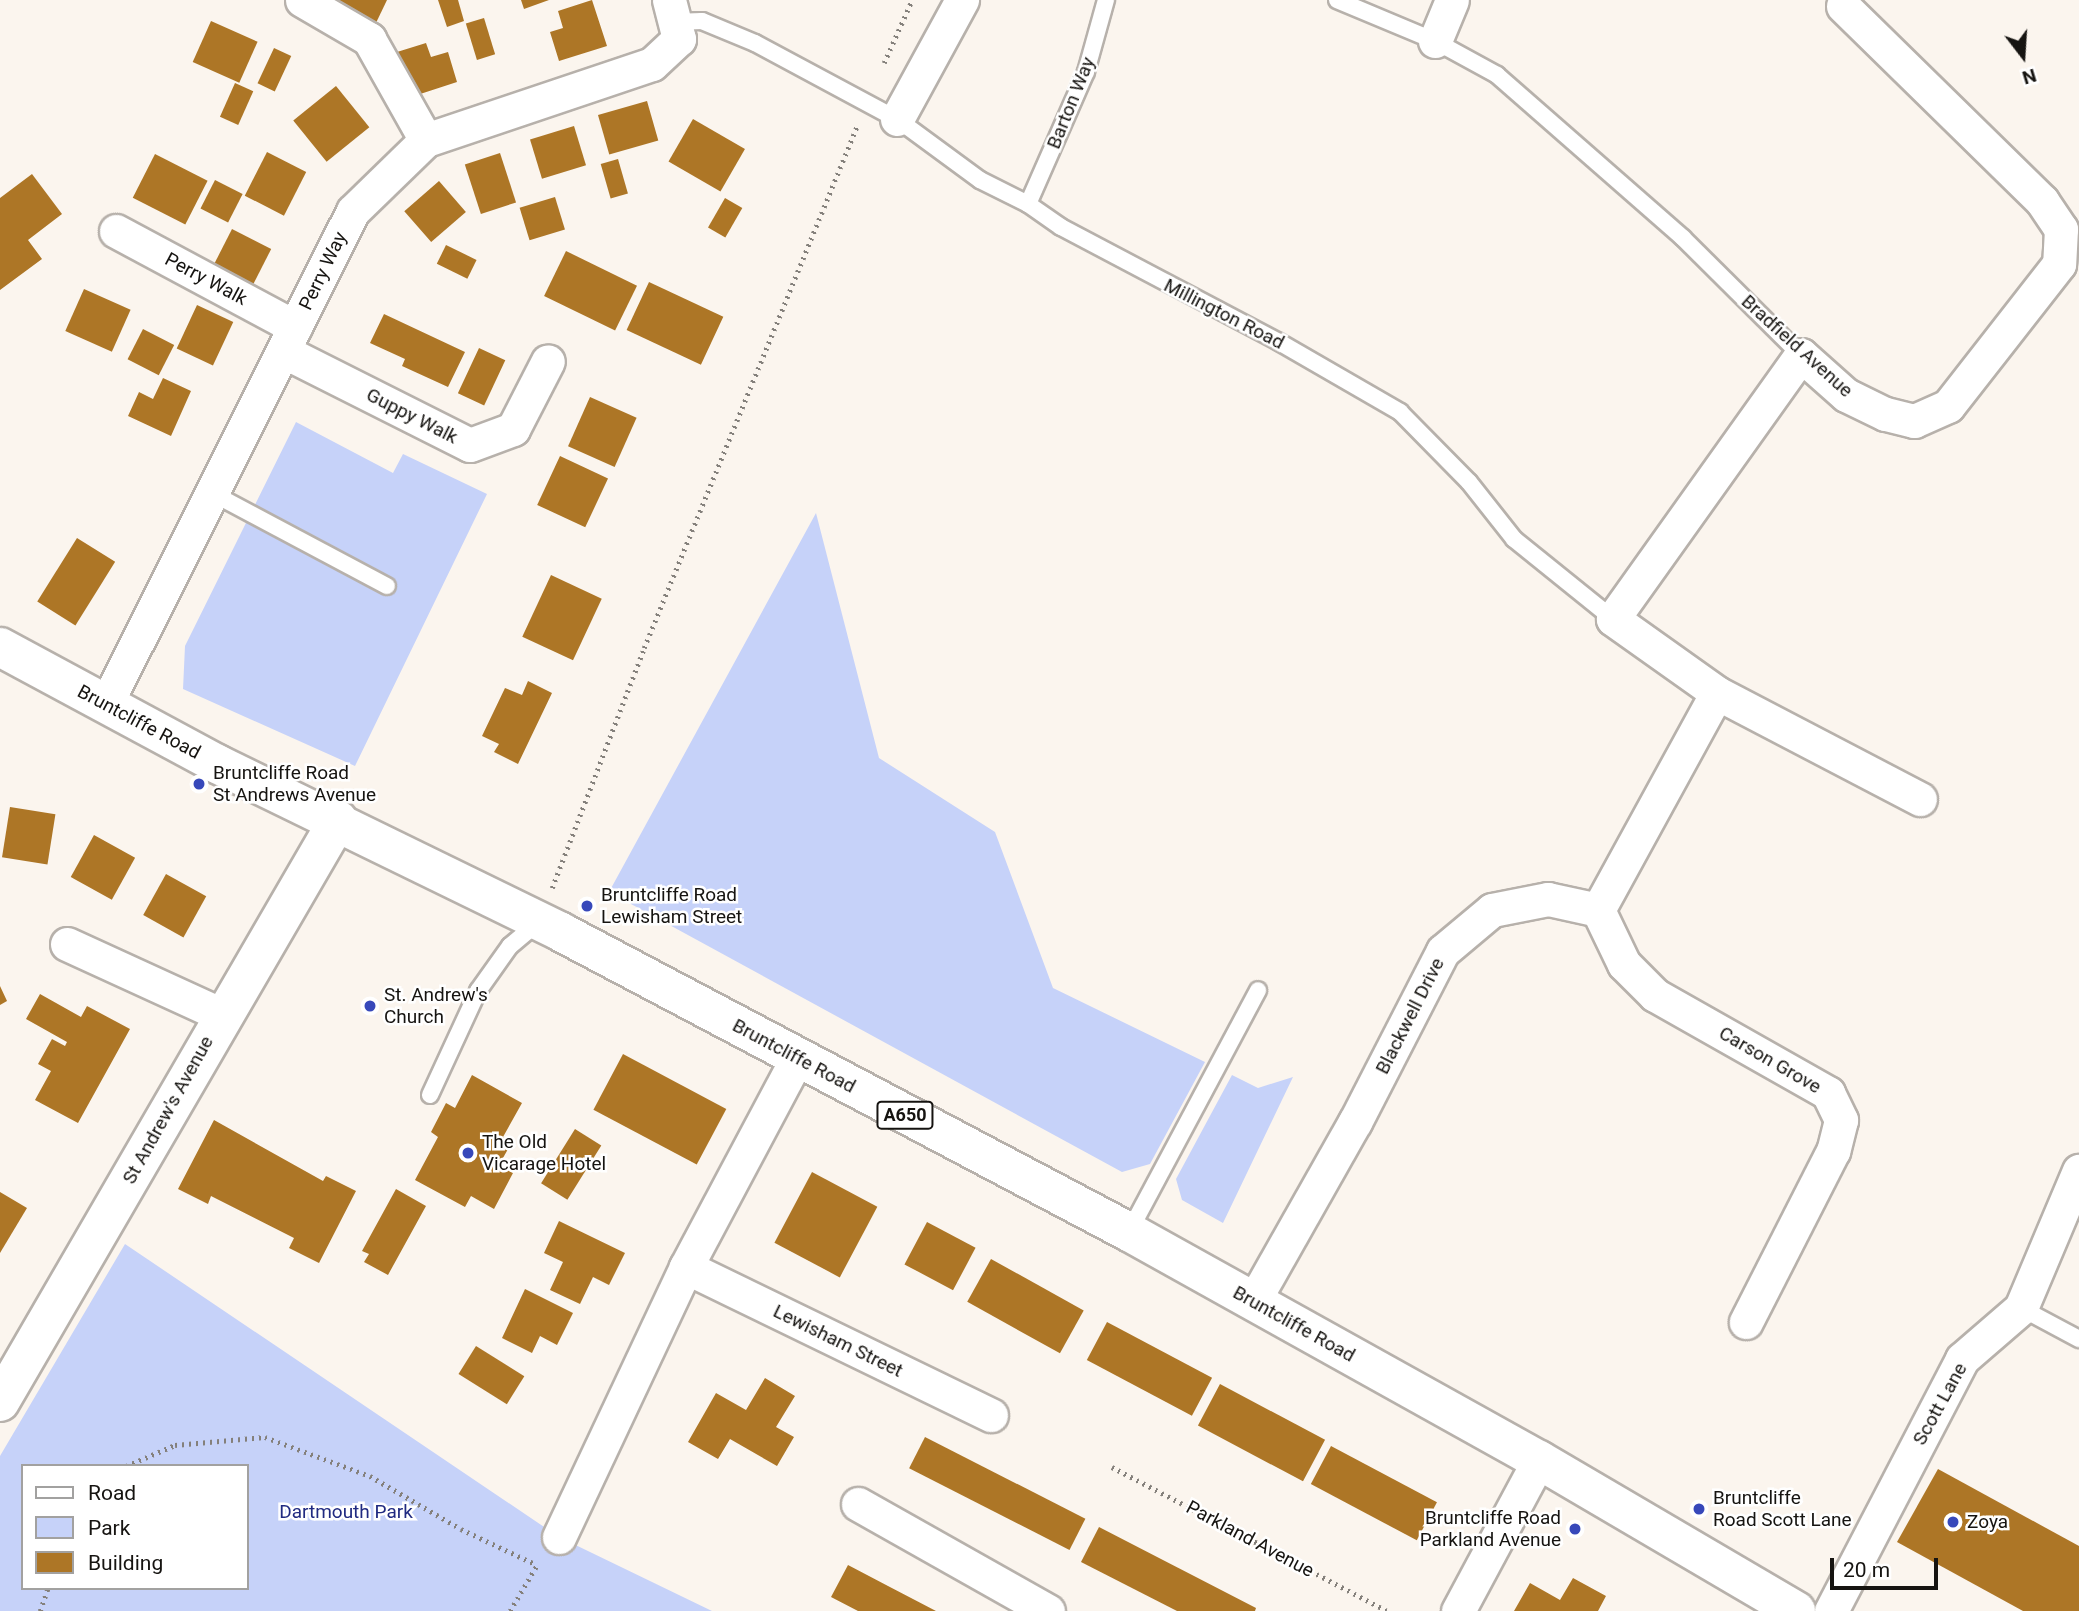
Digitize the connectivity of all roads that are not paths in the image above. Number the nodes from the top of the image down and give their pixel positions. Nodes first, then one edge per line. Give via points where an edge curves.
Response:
1 (302, 0) edge
2 (962, 0) edge
3 (1106, 0) edge
4 (1338, 0) edge
5 (1452, 0) edge
6 (1843, 6) dead end
7 (672, 11) edge
8 (1436, 41) junction
9 (897, 119) junction
10 (426, 140) junction
11 (1028, 204) junction
12 (116, 231) dead end
13 (289, 339) junction
14 (1801, 355) junction
15 (548, 361) dead end
16 (212, 493) junction
17 (387, 586) dead end
18 (1613, 619) junction
19 (0, 647) edge
20 (1717, 693) junction
21 (106, 704) junction
22 (1920, 799) dead end
23 (338, 820) junction
24 (1598, 910) junction
25 (540, 921) junction
26 (67, 944) dead end
27 (1258, 990) dead end
28 (222, 1015) junction
29 (797, 1058) junction
30 (430, 1095) dead end
31 (2079, 1171) edge
32 (1129, 1231) junction
33 (685, 1267) junction
34 (1253, 1302) junction
35 (2021, 1308) junction
36 (1746, 1322) dead end
37 (2079, 1339) edge
38 (0, 1402) edge
39 (991, 1415) dead end
40 (1539, 1460) junction
41 (858, 1504) dead end
42 (559, 1536) road end
43 (1756, 1601) edge
44 (1048, 1611) edge
45 (1458, 1611) edge
46 (1796, 1611) edge
47 (1831, 1611) edge

1 - 10 street via 369,39
2 - 9 street
3 - 11 lane, Barton Way via 1086,72
4 - 8 lane, Bradfield Avenue
5 - 8 street
6 - 14 street, Bradfield Avenue via 2042,201 2061,229 2059,264 1948,406 1914,421 1885,414 1846,395
7 - 9 lane, Millington Road via 755,43
7 - 10 street, Perry Way via 679,39 652,64
8 - 14 lane, Bradfield Avenue via 1497,75 1683,237
9 - 11 lane, Millington Road via 980,180
10 - 13 street, Perry Way via 353,211
11 - 18 lane, Millington Road via 1061,227 1400,412 1469,482 1514,539
12 - 13 street, Perry Walk
13 - 15 street, Guppy Walk via 470,445 513,429
13 - 16 street, Perry Way
14 - 18 street
16 - 17 lane
16 - 21 street, Perry Way
18 - 20 street, Millington Road
19 - 21 main road, Bruntcliffe Road / A650
20 - 22 street, Millington Road
20 - 24 street
21 - 23 main road, Bruntcliffe Road / A650 via 216,764
23 - 25 main road, Bruntcliffe Road / A650
23 - 28 main road, St Andrew's Avenue
24 - 34 street, Blackwell Drive via 1548,899 1492,911 1443,951 1355,1122
24 - 36 street, Carson Grove via 1624,964 1655,995 1828,1093 1841,1120 1833,1151
25 - 29 main road, Bruntcliffe Road / A650
25 - 30 lane via 510,946 478,991
26 - 28 street
27 - 32 lane
28 - 38 main road, St Andrew's Avenue
29 - 32 main road, Bruntcliffe Road / A650
29 - 33 street
31 - 35 street, Scott Lane
32 - 34 main road, Bruntcliffe Road / A650
33 - 39 street, Lewisham Street
33 - 42 street
34 - 40 main road, Bruntcliffe Road / A650
35 - 37 lane
35 - 47 street, Scott Lane via 1962,1360
40 - 43 main road, Bruntcliffe Road / A650
40 - 45 street
41 - 44 street
43 - 46 main road, Bruntcliffe Road / A650

